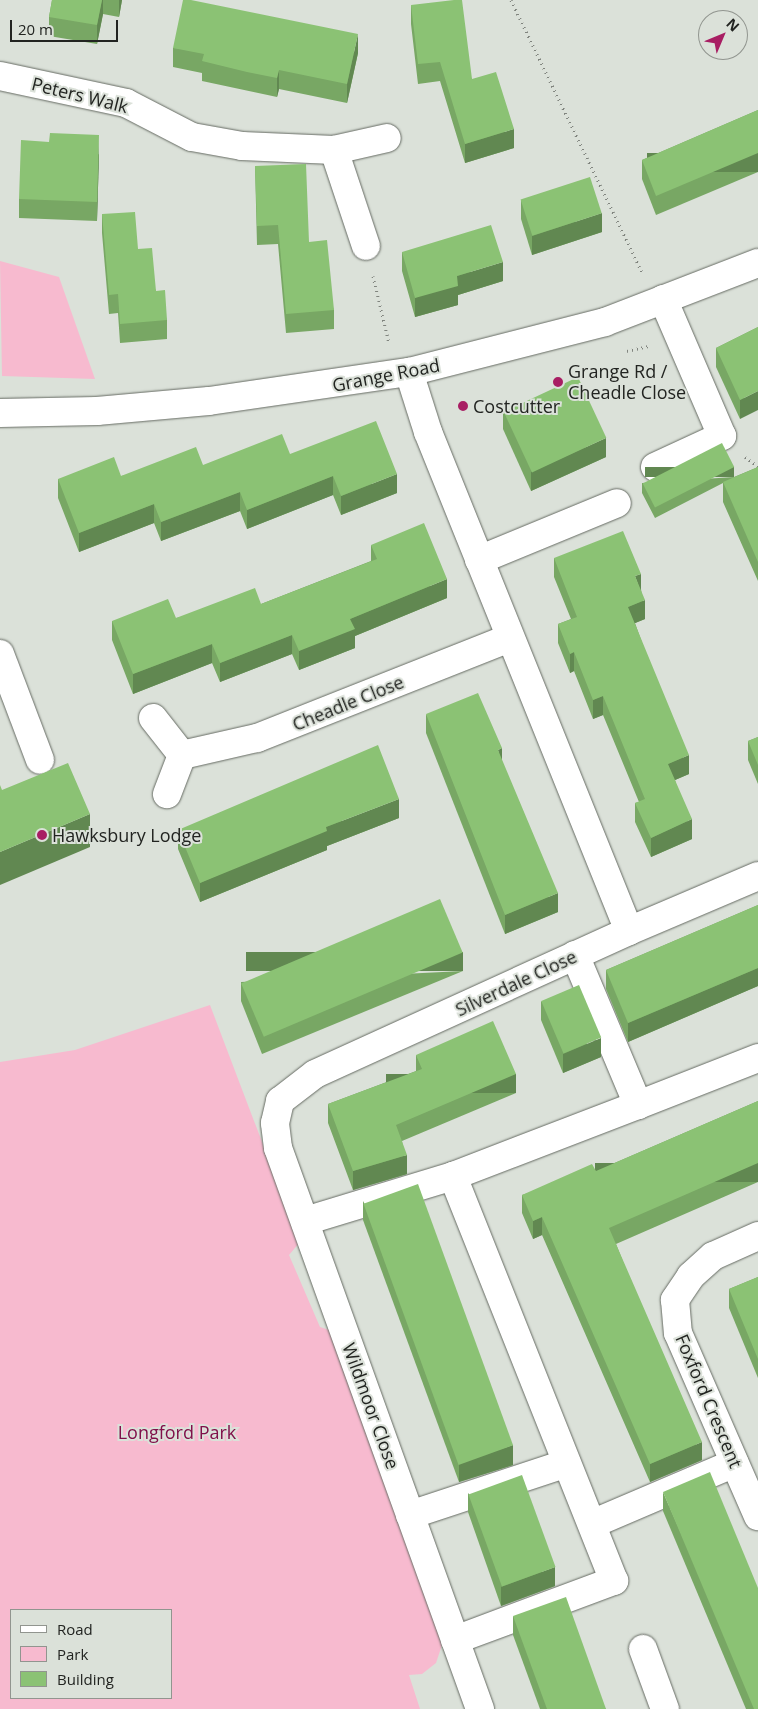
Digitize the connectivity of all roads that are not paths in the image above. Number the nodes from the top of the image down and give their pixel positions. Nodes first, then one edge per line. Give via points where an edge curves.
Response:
1 (0, 76) edge
2 (386, 138) dead end
3 (334, 150) junction
4 (366, 246) road end
5 (758, 263) edge
6 (663, 299) junction
7 (403, 373) junction
8 (0, 413) edge
9 (655, 466) dead end
10 (617, 503) dead end
11 (479, 560) junction
12 (510, 638) junction
13 (0, 654) edge
14 (153, 718) dead end
15 (182, 755) junction
16 (40, 760) dead end
17 (167, 794) dead end
18 (758, 876) edge
19 (629, 931) junction
20 (576, 955) junction
21 (758, 1058) edge
22 (280, 1101) joint
23 (638, 1106) junction
24 (453, 1176) junction
25 (304, 1221) junction
26 (758, 1236) edge
27 (567, 1463) junction
28 (735, 1463) junction
29 (410, 1515) junction
30 (758, 1516) edge
31 (592, 1524) junction
32 (455, 1640) junction
33 (643, 1649) dead end
34 (480, 1709) edge
35 (665, 1709) edge

1 - 3 street, Peters Walk via 126,103 192,137 242,146
2 - 3 street, Peters Walk
3 - 4 street
5 - 6 street, Grange Road
6 - 7 street, Grange Road via 605,322
6 - 9 street via 722,436
7 - 8 street, Grange Road via 209,401 96,411
7 - 11 street
10 - 11 street
11 - 12 street
12 - 15 street, Cheadle Close via 257,738
12 - 19 street
13 - 16 street
14 - 15 street
15 - 17 street
18 - 19 street, Silverdale Close
19 - 20 street, Silverdale Close
20 - 22 street, Silverdale Close via 315,1074
20 - 23 street
21 - 23 street
22 - 25 street, Wildmoor Close via 275,1123 278,1148
23 - 24 street
24 - 25 street
24 - 27 street
25 - 29 street, Wildmoor Close
26 - 28 street, Foxford Crescent via 713,1256 691,1276 675,1300 678,1333
27 - 29 street
27 - 31 street
28 - 30 street, Foxford Crescent
28 - 31 street
29 - 32 street, Wildmoor Close
31 - 32 street via 614,1581
32 - 34 street, Wildmoor Close
33 - 35 street

